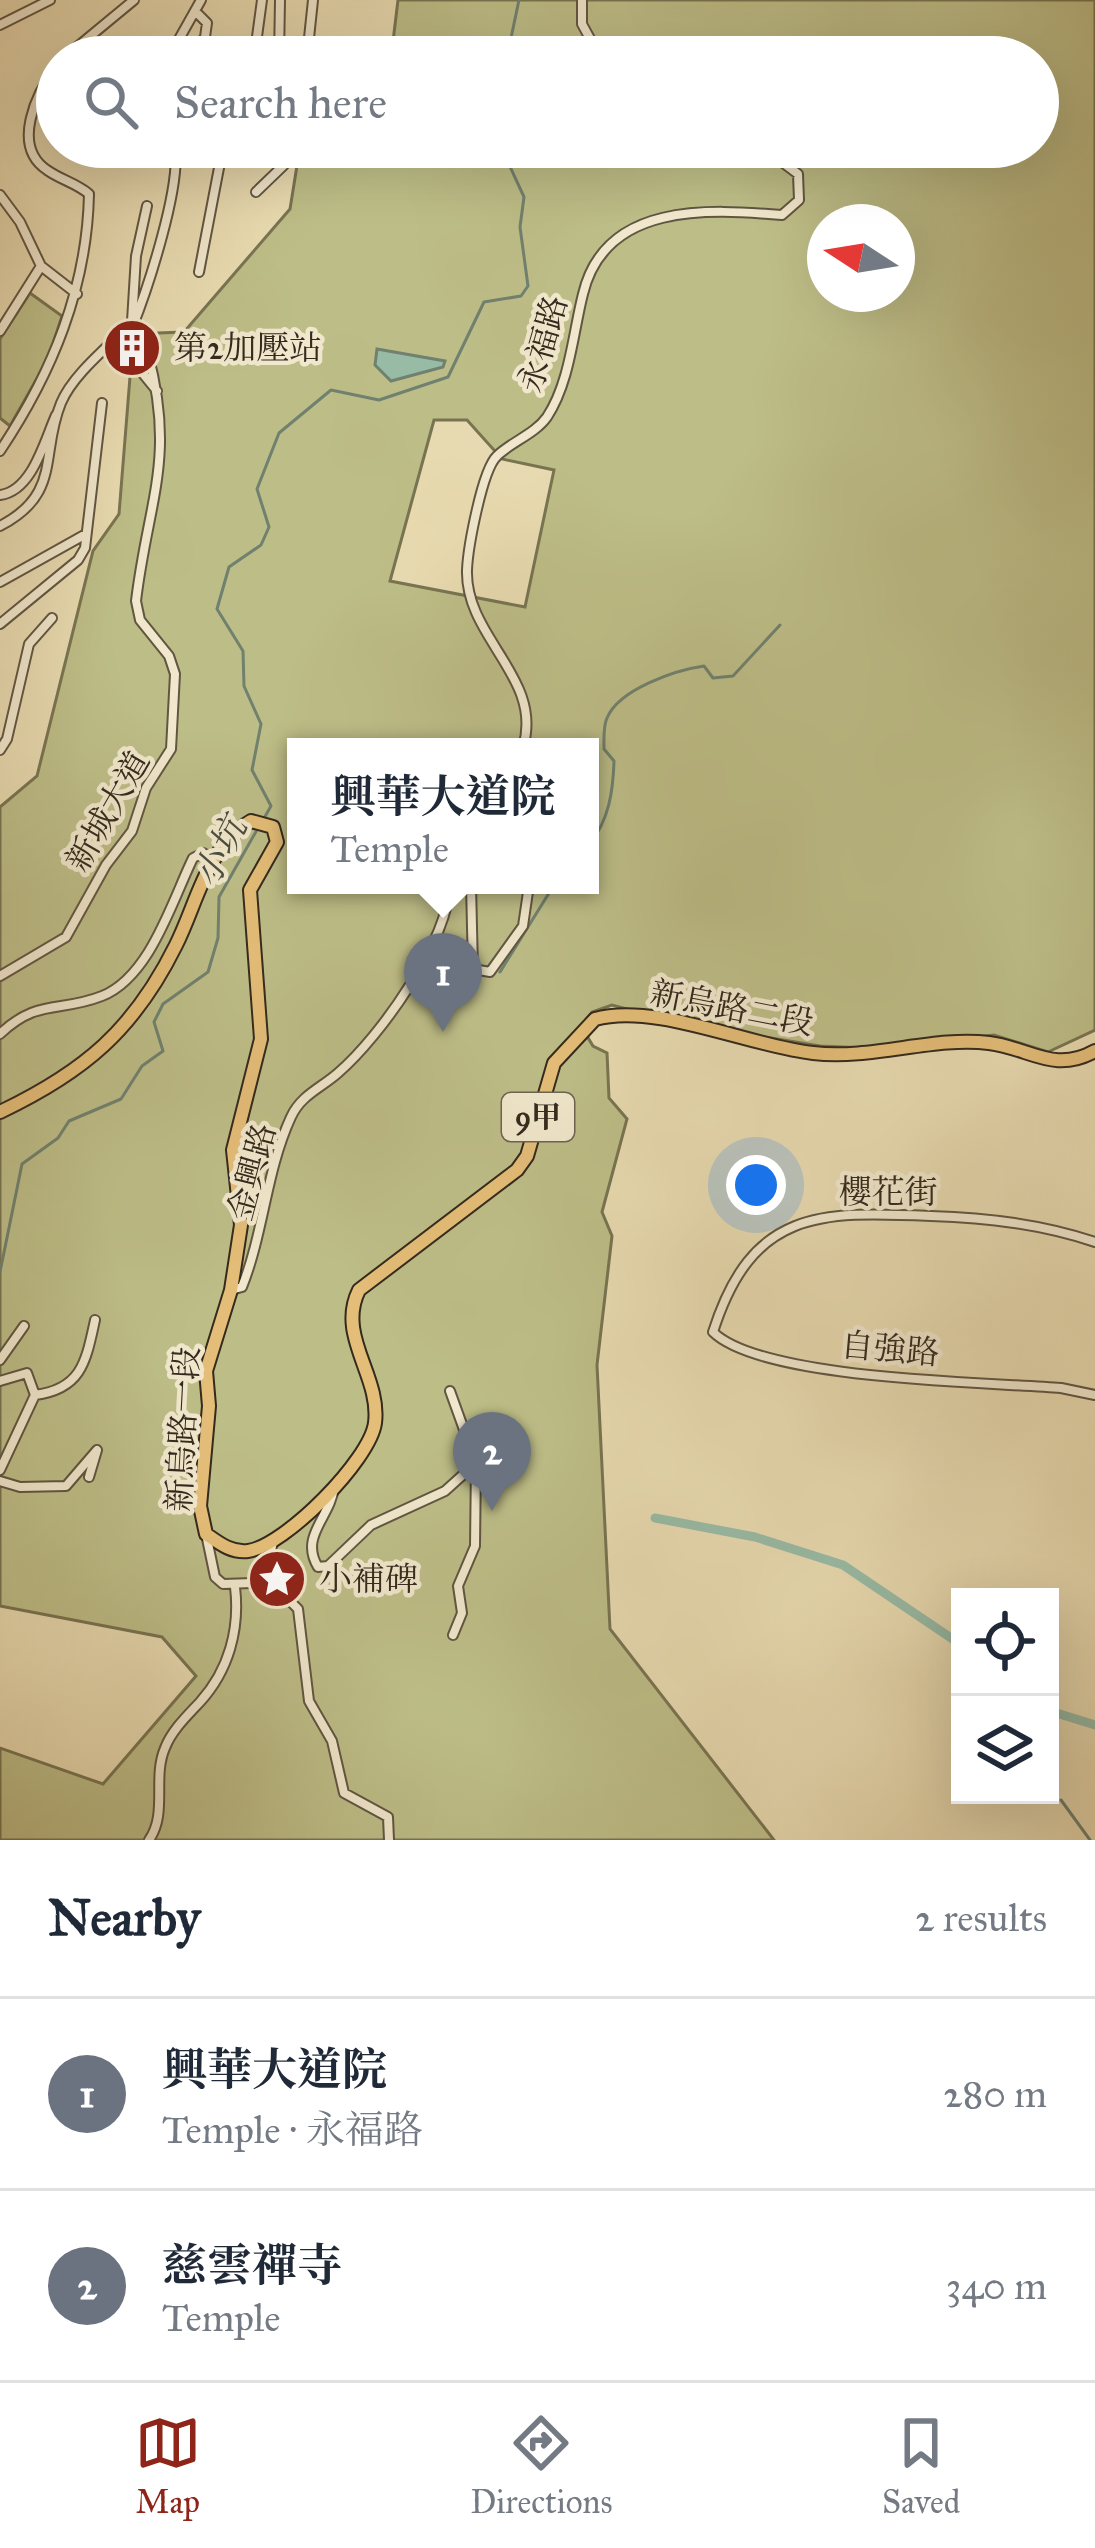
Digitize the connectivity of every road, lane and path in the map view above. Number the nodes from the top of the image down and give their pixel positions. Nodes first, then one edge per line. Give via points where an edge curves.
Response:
1 (50, 0) edge
2 (134, 0) edge
3 (201, 0) edge
4 (262, 0) edge
5 (280, 0) edge
6 (313, 0) edge
7 (582, 0) edge
8 (195, 11) junction
9 (0, 25) edge
10 (90, 36) edge
11 (181, 36) edge
12 (206, 36) edge
13 (257, 36) edge
14 (279, 36) edge
15 (309, 36) edge
16 (589, 36) edge
17 (36, 114) edge
18 (36, 158) edge
19 (45, 168) edge
20 (174, 168) edge
21 (219, 168) edge
22 (281, 168) edge
23 (790, 168) edge
24 (256, 192) dead end
25 (0, 195) edge
26 (147, 206) dead end
27 (41, 266) junction
28 (199, 272) dead end
29 (77, 295) junction
30 (144, 298) junction
31 (132, 328) junction
32 (0, 332) edge
33 (145, 334) junction
34 (117, 337) junction
35 (148, 354) junction
36 (117, 356) junction
37 (94, 359) junction
38 (135, 364) junction
39 (158, 394) junction
40 (61, 403) junction
41 (102, 403) dead end
42 (0, 452) edge
43 (0, 495) edge
44 (0, 526) edge
45 (86, 534) junction
46 (0, 582) edge
47 (52, 618) dead end
48 (0, 625) edge
49 (525, 738) edge
50 (0, 750) edge
51 (213, 859) junction
52 (448, 894) edge
53 (471, 894) edge
54 (528, 894) edge
55 (0, 976) edge
56 (0, 1034) edge
57 (1095, 1051) edge
58 (0, 1112) edge
59 (1095, 1242) edge
60 (231, 1290) junction
61 (721, 1308) joint
62 (95, 1320) dead end
63 (24, 1326) dead end
64 (0, 1360) edge
65 (0, 1381) edge
66 (451, 1391) dead end
67 (35, 1395) junction
68 (1095, 1395) edge
69 (476, 1462) junction
70 (0, 1470) edge
71 (89, 1477) dead end
72 (0, 1481) edge
73 (334, 1486) junction
74 (206, 1534) junction
75 (273, 1542) junction
76 (265, 1576) junction
77 (235, 1587) junction
78 (453, 1635) dead end
79 (149, 1840) edge
80 (389, 1840) edge

1 - 9 street
2 - 10 street
3 - 8 street
4 - 13 street
5 - 14 street
6 - 15 street
7 - 16 street
8 - 11 street
8 - 12 street
17 - 18 street via 27,134
19 - 29 street via 89,194
20 - 30 street
21 - 28 street
22 - 24 street
23 - 49 street, 永福路 via 798,174 799,200 782,214 711,209 641,221 598,256 545,420 493,458 467,571 483,625 530,710
25 - 27 street
26 - 31 street
27 - 29 street
27 - 32 street
29 - 42 street via 42,380
30 - 31 street
30 - 33 street
31 - 33 street
31 - 34 street
33 - 35 street
34 - 36 street
34 - 37 street
35 - 38 street
35 - 39 street, 新城大道
36 - 37 street
36 - 38 street
37 - 40 street
38 - 39 street
39 - 55 street, 新城大道 via 164,455 136,601 175,674 171,749 66,937
40 - 43 street via 33,468
40 - 44 street via 38,493
41 - 45 street
45 - 46 street
45 - 48 street via 78,560
47 - 50 street via 29,644
51 - 56 street via 193,858 153,943 105,996 21,1014
51 - 58 main road, 新烏路一段 via 159,976 98,1056
51 - 60 main road, 新烏路一段 via 251,821 273,827 277,842 250,890 261,1039 233,1150 241,1225
52 - 60 street, 金興路 via 444,918 378,1033 292,1113 257,1248 242,1287
53 - 54 street via 470,957 473,968 490,971 523,926
57 - 73 main road, 新烏路二段 / 9甲 via 1053,1063 990,1043 815,1054 631,1015 595,1018 554,1063 517,1170 359,1290 351,1326 375,1422 367,1448
59 - 61 street, 櫻花街 via 987,1218 855,1212 803,1219 761,1246
60 - 74 main road, 新烏路一段 via 206,1371
61 - 68 street, 自強路 via 713,1332 723,1342 778,1362
62 - 67 street via 75,1381
63 - 64 street
65 - 67 street via 27,1373
66 - 69 street
67 - 70 street
69 - 73 street via 445,1491 383,1517 318,1567 311,1539
69 - 78 street via 475,1546 458,1586 462,1612
71 - 72 street via 97,1450 66,1486
73 - 75 main road, 新烏路二段 / 9甲
74 - 75 main road via 236,1551
74 - 77 street via 215,1577
75 - 76 street
76 - 77 street
76 - 80 street via 298,1610 308,1701 332,1741 344,1793 388,1817
77 - 79 street via 231,1649 165,1748 159,1826

